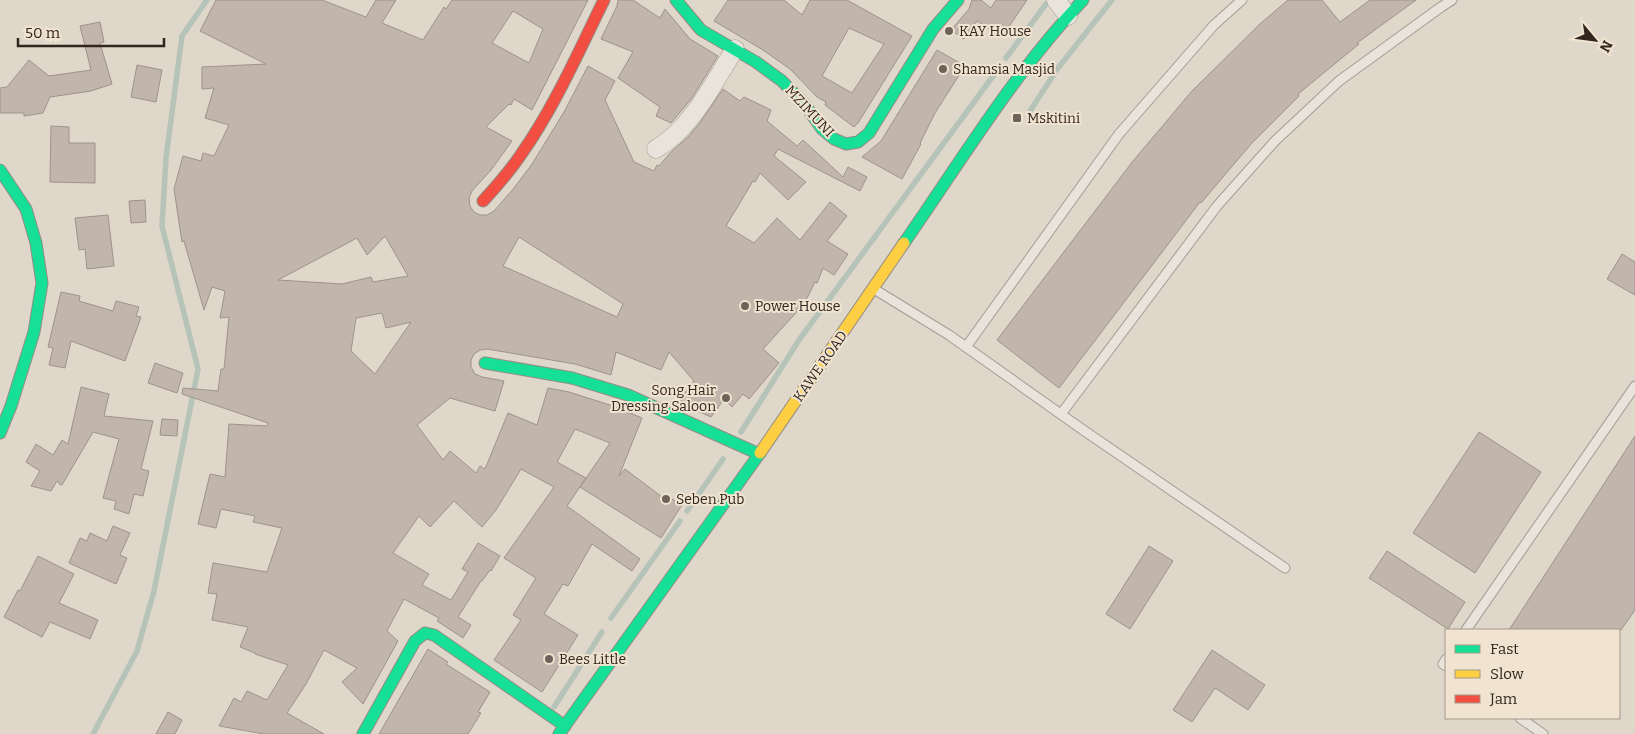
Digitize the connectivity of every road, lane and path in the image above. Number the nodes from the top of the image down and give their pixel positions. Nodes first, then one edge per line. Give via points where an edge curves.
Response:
1 (604, 0) edge
2 (676, 0) edge
3 (958, 0) edge
4 (1056, 0) edge
5 (1083, 0) edge
6 (1242, 0) edge
7 (1452, 0) edge
8 (1068, 16) junction
9 (735, 49) junction
10 (656, 149) dead end
11 (0, 170) edge
12 (483, 202) dead end
13 (874, 290) junction
14 (966, 348) junction
15 (485, 363) dead end
16 (1635, 386) edge
17 (1061, 414) junction
18 (0, 433) edge
19 (759, 454) junction
20 (1285, 568) dead end
21 (1467, 629) edge
22 (1521, 719) edge
23 (562, 730) edge
24 (363, 734) edge
25 (1543, 734) edge

1 - 12 street via 553,103 517,161
2 - 9 street, MZIMUNI via 701,30
3 - 9 street, MZIMUNI via 933,29 869,134 858,142 846,144 834,139 782,82
4 - 8 street
5 - 8 street, KAWE ROAD
6 - 14 lane via 1214,25 1119,134
7 - 17 lane via 1339,81 1275,142 1217,206
8 - 13 street, KAWE ROAD via 1008,93
9 - 10 street via 684,126
11 - 18 street via 26,209 36,243 42,283 34,332
13 - 14 lane
13 - 19 street, KAWE ROAD
14 - 17 lane
15 - 19 street via 572,378 628,394
16 - 21 lane
17 - 20 lane
19 - 23 street, KAWE ROAD
22 - 25 lane
23 - 24 street via 434,635 426,633 415,641

